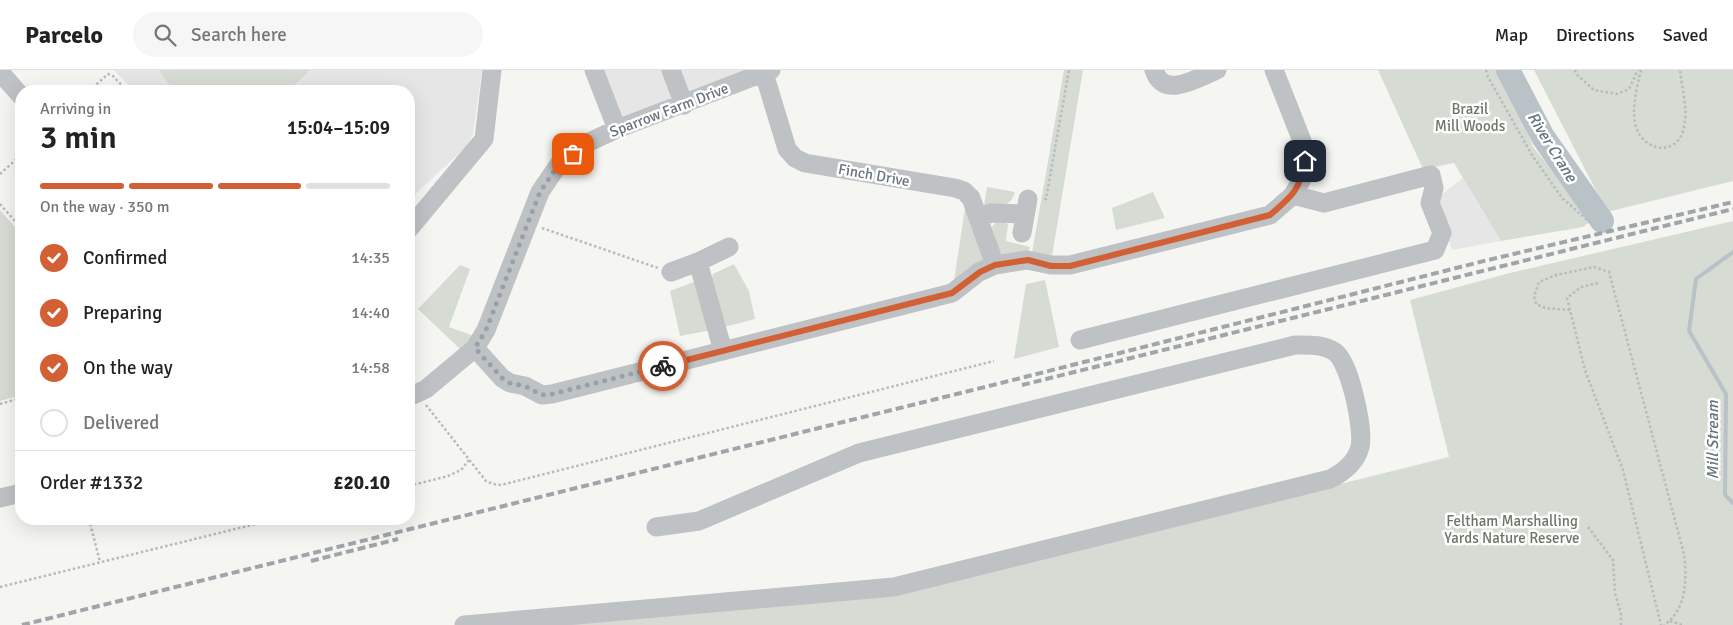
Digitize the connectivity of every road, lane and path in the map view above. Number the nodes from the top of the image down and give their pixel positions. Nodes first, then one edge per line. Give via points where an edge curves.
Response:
1 (492, 70) edge
2 (594, 70) edge
3 (671, 70) edge
4 (1069, 70) edge
5 (1154, 70) edge
6 (1216, 70) edge
7 (1274, 70) edge
8 (1486, 70) edge
9 (1575, 70) edge
10 (1639, 70) edge
11 (1680, 70) edge
12 (768, 71) edge
13 (0, 72) edge
14 (96, 85) edge
15 (121, 85) edge
16 (15, 89) edge
17 (684, 104) junction
18 (617, 129) junction
19 (15, 160) edge
20 (0, 174) edge
21 (1293, 195) junction
22 (0, 204) edge
23 (1028, 211) joint
24 (978, 217) junction
25 (15, 221) edge
26 (415, 223) edge
27 (527, 223) junction
28 (1593, 225) dead end
29 (729, 247) dead end
30 (698, 262) junction
31 (995, 265) junction
32 (671, 272) joint
33 (1598, 283) dead end
34 (1570, 310) junction
35 (1080, 340) dead end
36 (475, 348) junction
37 (723, 351) junction
38 (994, 361) dead end
39 (415, 394) edge
40 (15, 400) edge
41 (415, 400) edge
42 (0, 404) edge
43 (469, 460) junction
44 (415, 484) edge
45 (15, 494) edge
46 (0, 498) edge
47 (91, 525) edge
48 (251, 525) edge
49 (1588, 527) dead end
50 (656, 528) dead end
51 (100, 562) junction
52 (0, 587) edge
53 (1670, 621) junction
54 (464, 625) edge
55 (1621, 625) edge
56 (1662, 625) edge
57 (1682, 625) edge

1 - 26 street via 484,139
2 - 18 street
3 - 17 street
4 - 23 path via 1046,199
5 - 6 street via 1162,83 1176,86
7 - 21 street via 1304,146 1302,179
8 - 28 path via 1532,155 1562,198
9 - 10 path via 1594,90 1617,94 1629,89
10 - 11 path via 1635,124 1640,137 1654,148 1667,148 1678,141 1684,129
12 - 17 street, Sparrow Farm Drive
12 - 24 street, Finch Drive via 787,149 795,158 805,163 956,188 971,198
13 - 16 street
14 - 15 path via 108,74
17 - 18 street, Sparrow Farm Drive
18 - 27 street, Sparrow Farm Drive via 587,143 559,164 540,192
19 - 20 path
21 - 31 street via 1270,215 1070,266 1051,266 1028,260
21 - 35 street via 1324,203 1431,176 1434,188 1430,203 1442,232 1435,250
22 - 25 path
23 - 24 street
24 - 31 street, Finch Drive
27 - 32 path
27 - 36 street, Sparrow Farm Drive via 494,291 486,330
29 - 30 street
30 - 32 street
30 - 37 street
31 - 37 street via 952,293
33 - 34 path via 1570,295 1567,298
34 - 53 path via 1536,304 1534,296 1539,282 1594,267 1609,272 1684,554 1684,594
34 - 56 path via 1585,370 1623,470
36 - 37 street via 502,378 542,395
36 - 39 street, Sparrow Farm Drive via 426,389
38 - 43 path via 501,485 486,481
40 - 42 path
41 - 43 path
43 - 44 path via 461,470 448,476
45 - 46 street
47 - 51 path
48 - 51 path
49 - 55 path via 1613,560
50 - 54 street via 699,521 859,453 1295,345 1317,345 1336,352 1346,367 1360,423 1360,446 1354,459 1344,472 1330,479 894,587
51 - 52 path
53 - 56 path
53 - 57 path

